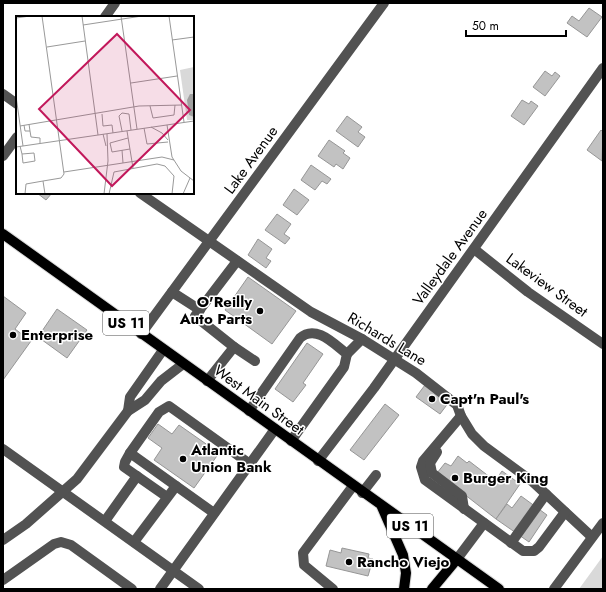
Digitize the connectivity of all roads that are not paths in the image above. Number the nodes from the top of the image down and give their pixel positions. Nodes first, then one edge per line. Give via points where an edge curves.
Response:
1 (115, 3) edge
2 (384, 3) edge
3 (106, 16) edge
4 (603, 68) edge
5 (3, 94) edge
6 (16, 103) edge
7 (16, 137) edge
8 (3, 156) edge
9 (141, 194) edge
10 (3, 234) edge
11 (210, 242) junction
12 (474, 249) junction
13 (238, 261) junction
14 (172, 292) junction
15 (200, 310) junction
16 (141, 334) junction
17 (362, 339) junction
18 (603, 344) edge
19 (234, 347) junction
20 (163, 350) junction
21 (347, 354) junction
22 (395, 359) junction
23 (255, 361) dead end
24 (183, 364) junction
25 (207, 381) junction
26 (128, 411) junction
27 (249, 411) junction
28 (461, 416) junction
29 (274, 430) junction
30 (291, 441) junction
31 (3, 449) edge
32 (130, 453) junction
33 (318, 461) junction
34 (250, 464) junction
35 (376, 475) dead end
36 (137, 476) junction
37 (176, 486) junction
38 (353, 486) junction
39 (63, 491) junction
40 (362, 493) junction
41 (546, 494) junction
42 (167, 497) junction
43 (382, 507) junction
44 (565, 512) junction
45 (214, 513) junction
46 (105, 521) junction
47 (484, 523) junction
48 (603, 523) edge
49 (592, 537) junction
50 (3, 540) edge
51 (134, 542) junction
52 (511, 543) junction
53 (457, 559) junction
54 (173, 570) junction
55 (3, 580) edge
56 (132, 589) edge
57 (160, 589) edge
58 (199, 589) edge
59 (333, 589) edge
60 (404, 589) edge
61 (432, 589) edge
62 (499, 589) edge
63 (554, 589) edge

1 - 3 street
2 - 11 street, Lake Avenue
4 - 12 street, Valleydale Avenue
5 - 6 street
7 - 8 street
9 - 11 street, Richards Lane
10 - 16 main road, West Main Street / US 11
11 - 13 street, Richards Lane
11 - 14 street, Lake Avenue
12 - 18 street, Lakeview Street via 528,292
12 - 22 street, Valleydale Avenue
13 - 15 street
13 - 17 street, Richards Lane via 311,312
14 - 15 street
14 - 16 street, Lake Avenue
15 - 19 street via 195,316
16 - 20 main road, West Main Street / US 11
17 - 21 street
17 - 22 street, Richards Lane
19 - 23 street
19 - 25 street
20 - 24 main road, West Main Street / US 11
20 - 26 street via 130,397
21 - 27 street via 322,335 305,334
21 - 30 street via 344,367
22 - 28 street, Richards Lane via 457,405
22 - 33 street, Valleydale Avenue via 378,391
24 - 25 main road, West Main Street / US 11
24 - 26 street via 161,381 145,400
25 - 27 main road, West Main Street / US 11
26 - 39 street via 77,479
27 - 29 main road, West Main Street / US 11
28 - 41 street, Richards Lane via 472,434 484,446
28 - 47 street via 423,461 422,472 425,480
29 - 30 main road, West Main Street / US 11
29 - 34 street
30 - 33 main road, West Main Street / US 11
31 - 39 street
32 - 34 street via 159,412 169,406
32 - 36 street via 124,467
32 - 37 street
33 - 38 main road, West Main Street / US 11
34 - 45 street
35 - 40 street
36 - 42 street
36 - 46 street
37 - 42 street
37 - 45 street
38 - 40 main road, West Main Street / US 11
38 - 59 street via 303,553 304,565
39 - 46 street
39 - 50 street via 26,524
40 - 43 main road, West Main Street / US 11
41 - 44 street, Richards Lane
41 - 52 street
42 - 51 street
43 - 53 main road, West Main Street / US 11
43 - 60 main road via 403,555 406,573
44 - 49 street, Richards Lane
44 - 52 street via 534,551 523,551
45 - 54 street
46 - 51 street
47 - 52 street
47 - 53 street
48 - 49 street
49 - 63 street
51 - 54 street
53 - 61 main road
53 - 62 main road, West Main Street / US 11
54 - 57 street
54 - 58 street
55 - 56 street via 54,544 61,542 71,545

